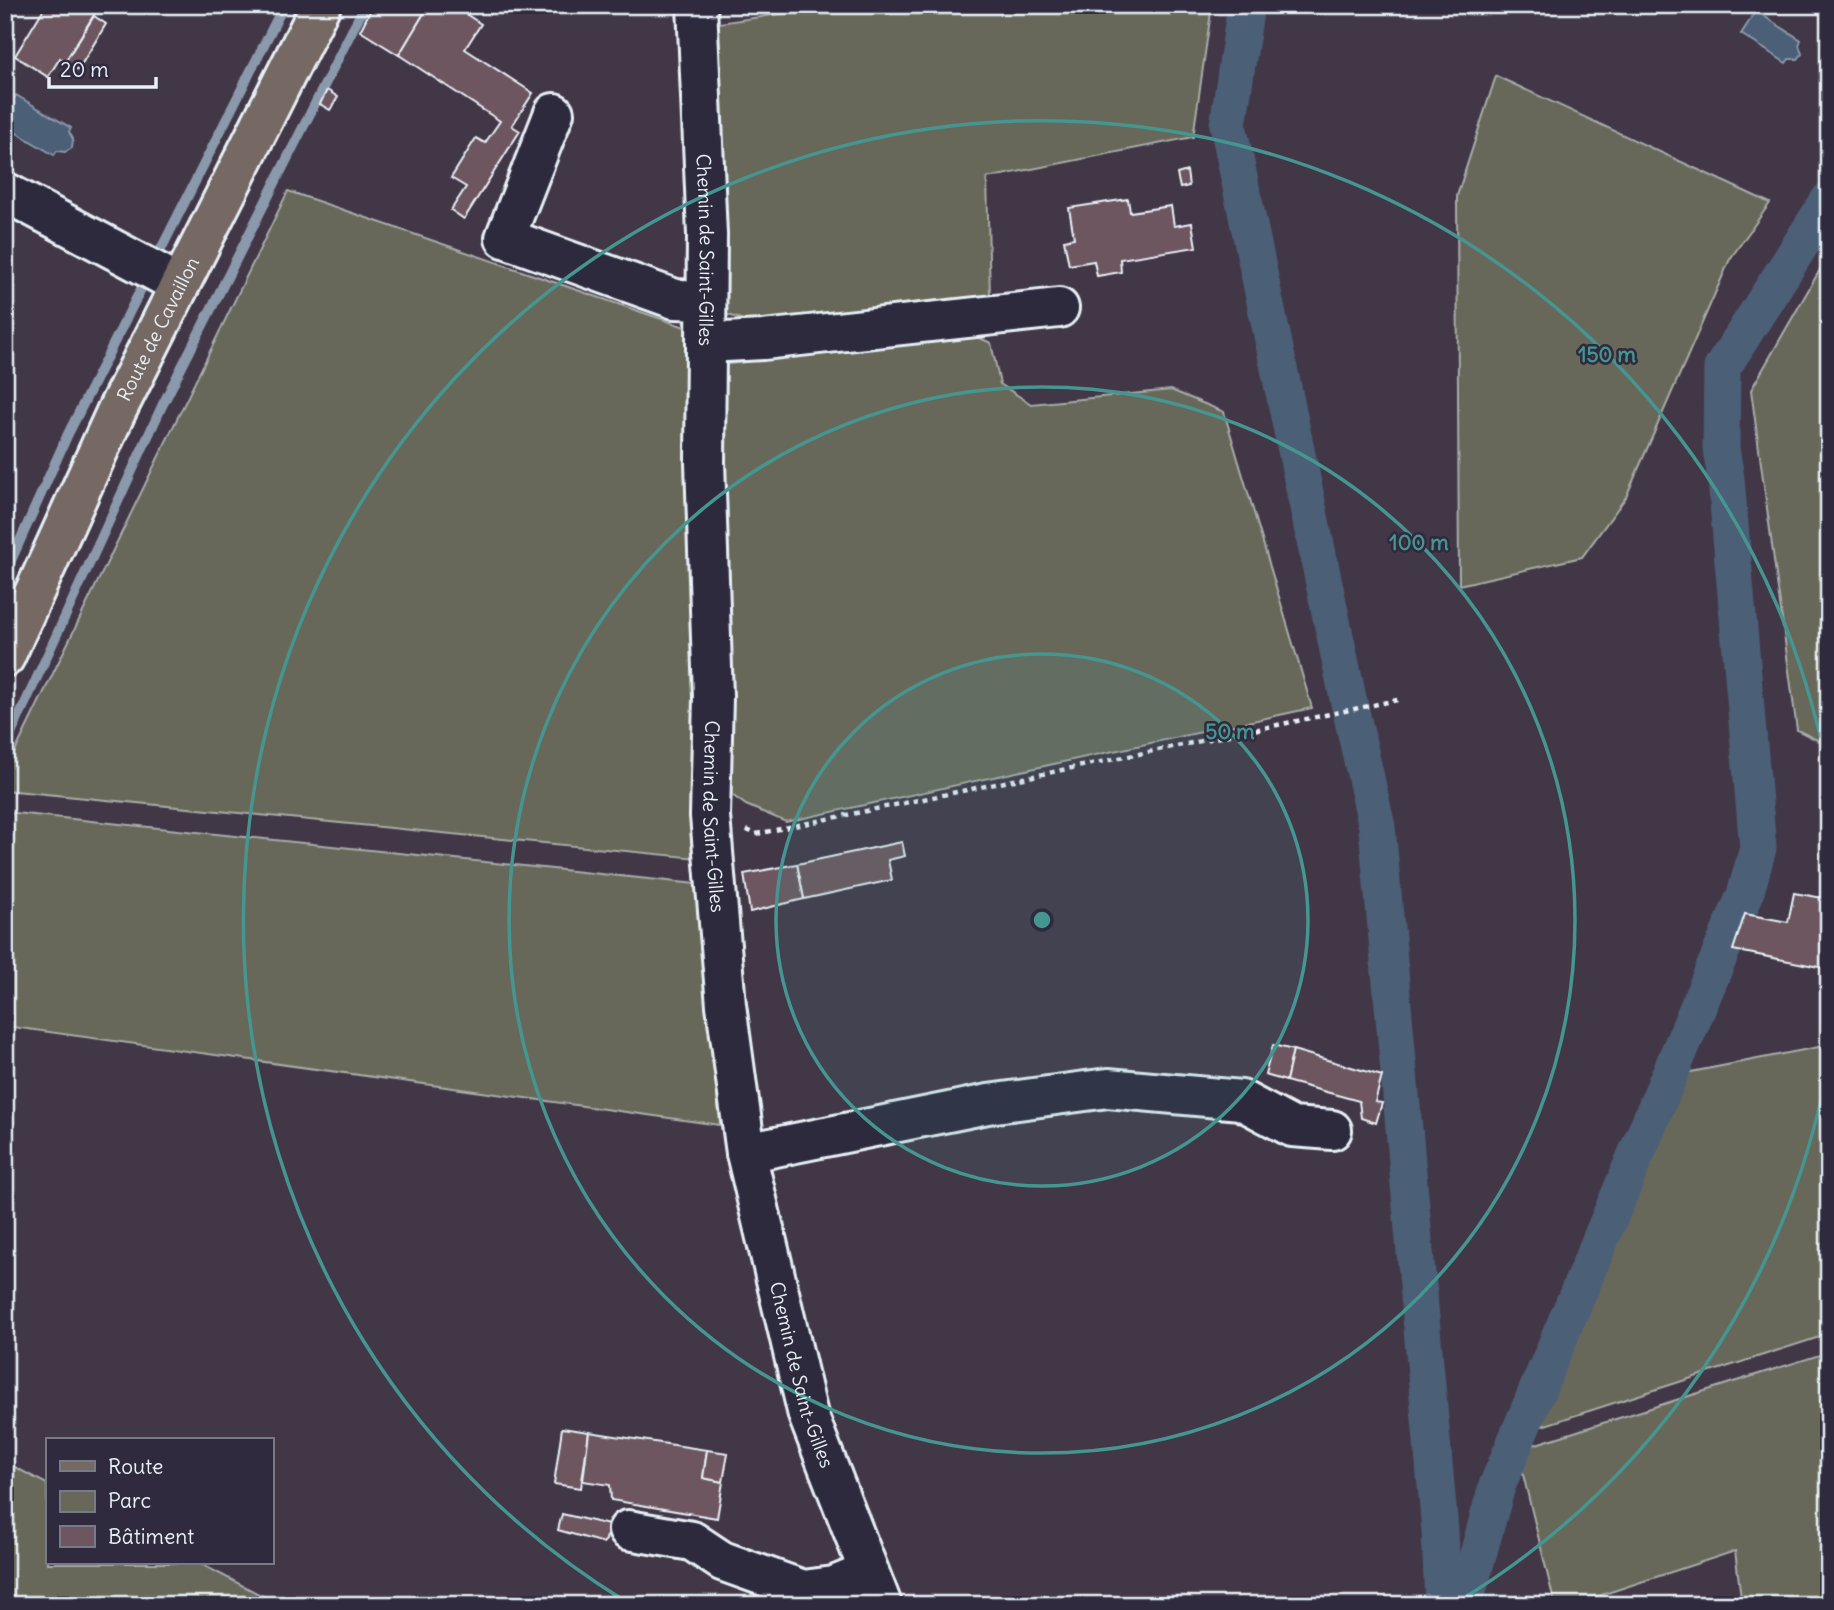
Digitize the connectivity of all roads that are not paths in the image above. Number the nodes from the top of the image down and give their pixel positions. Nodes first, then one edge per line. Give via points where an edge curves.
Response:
1 (321, 5) edge
2 (697, 5) edge
3 (554, 113) dead end
4 (5, 192) edge
5 (180, 284) junction
6 (706, 300) junction
7 (1059, 308) dead end
8 (706, 343) junction
9 (5, 657) edge
10 (1332, 1130) dead end
11 (746, 1153) junction
12 (628, 1530) dead end
13 (875, 1588) edge

1 - 5 main road, Route de Cavaillon
2 - 6 street, Chemin de Saint-Gilles
3 - 6 street via 505,239 675,299
4 - 5 street
5 - 9 main road, Route de Cavaillon via 116,412
6 - 8 street, Chemin de Saint-Gilles
7 - 8 street
8 - 11 street, Chemin de Saint-Gilles via 713,697 710,816 726,1005
10 - 11 street via 1292,1127 1241,1100 1108,1088 988,1104
11 - 13 street, Chemin de Saint-Gilles via 808,1415
12 - 13 street via 692,1541 722,1561 803,1590

